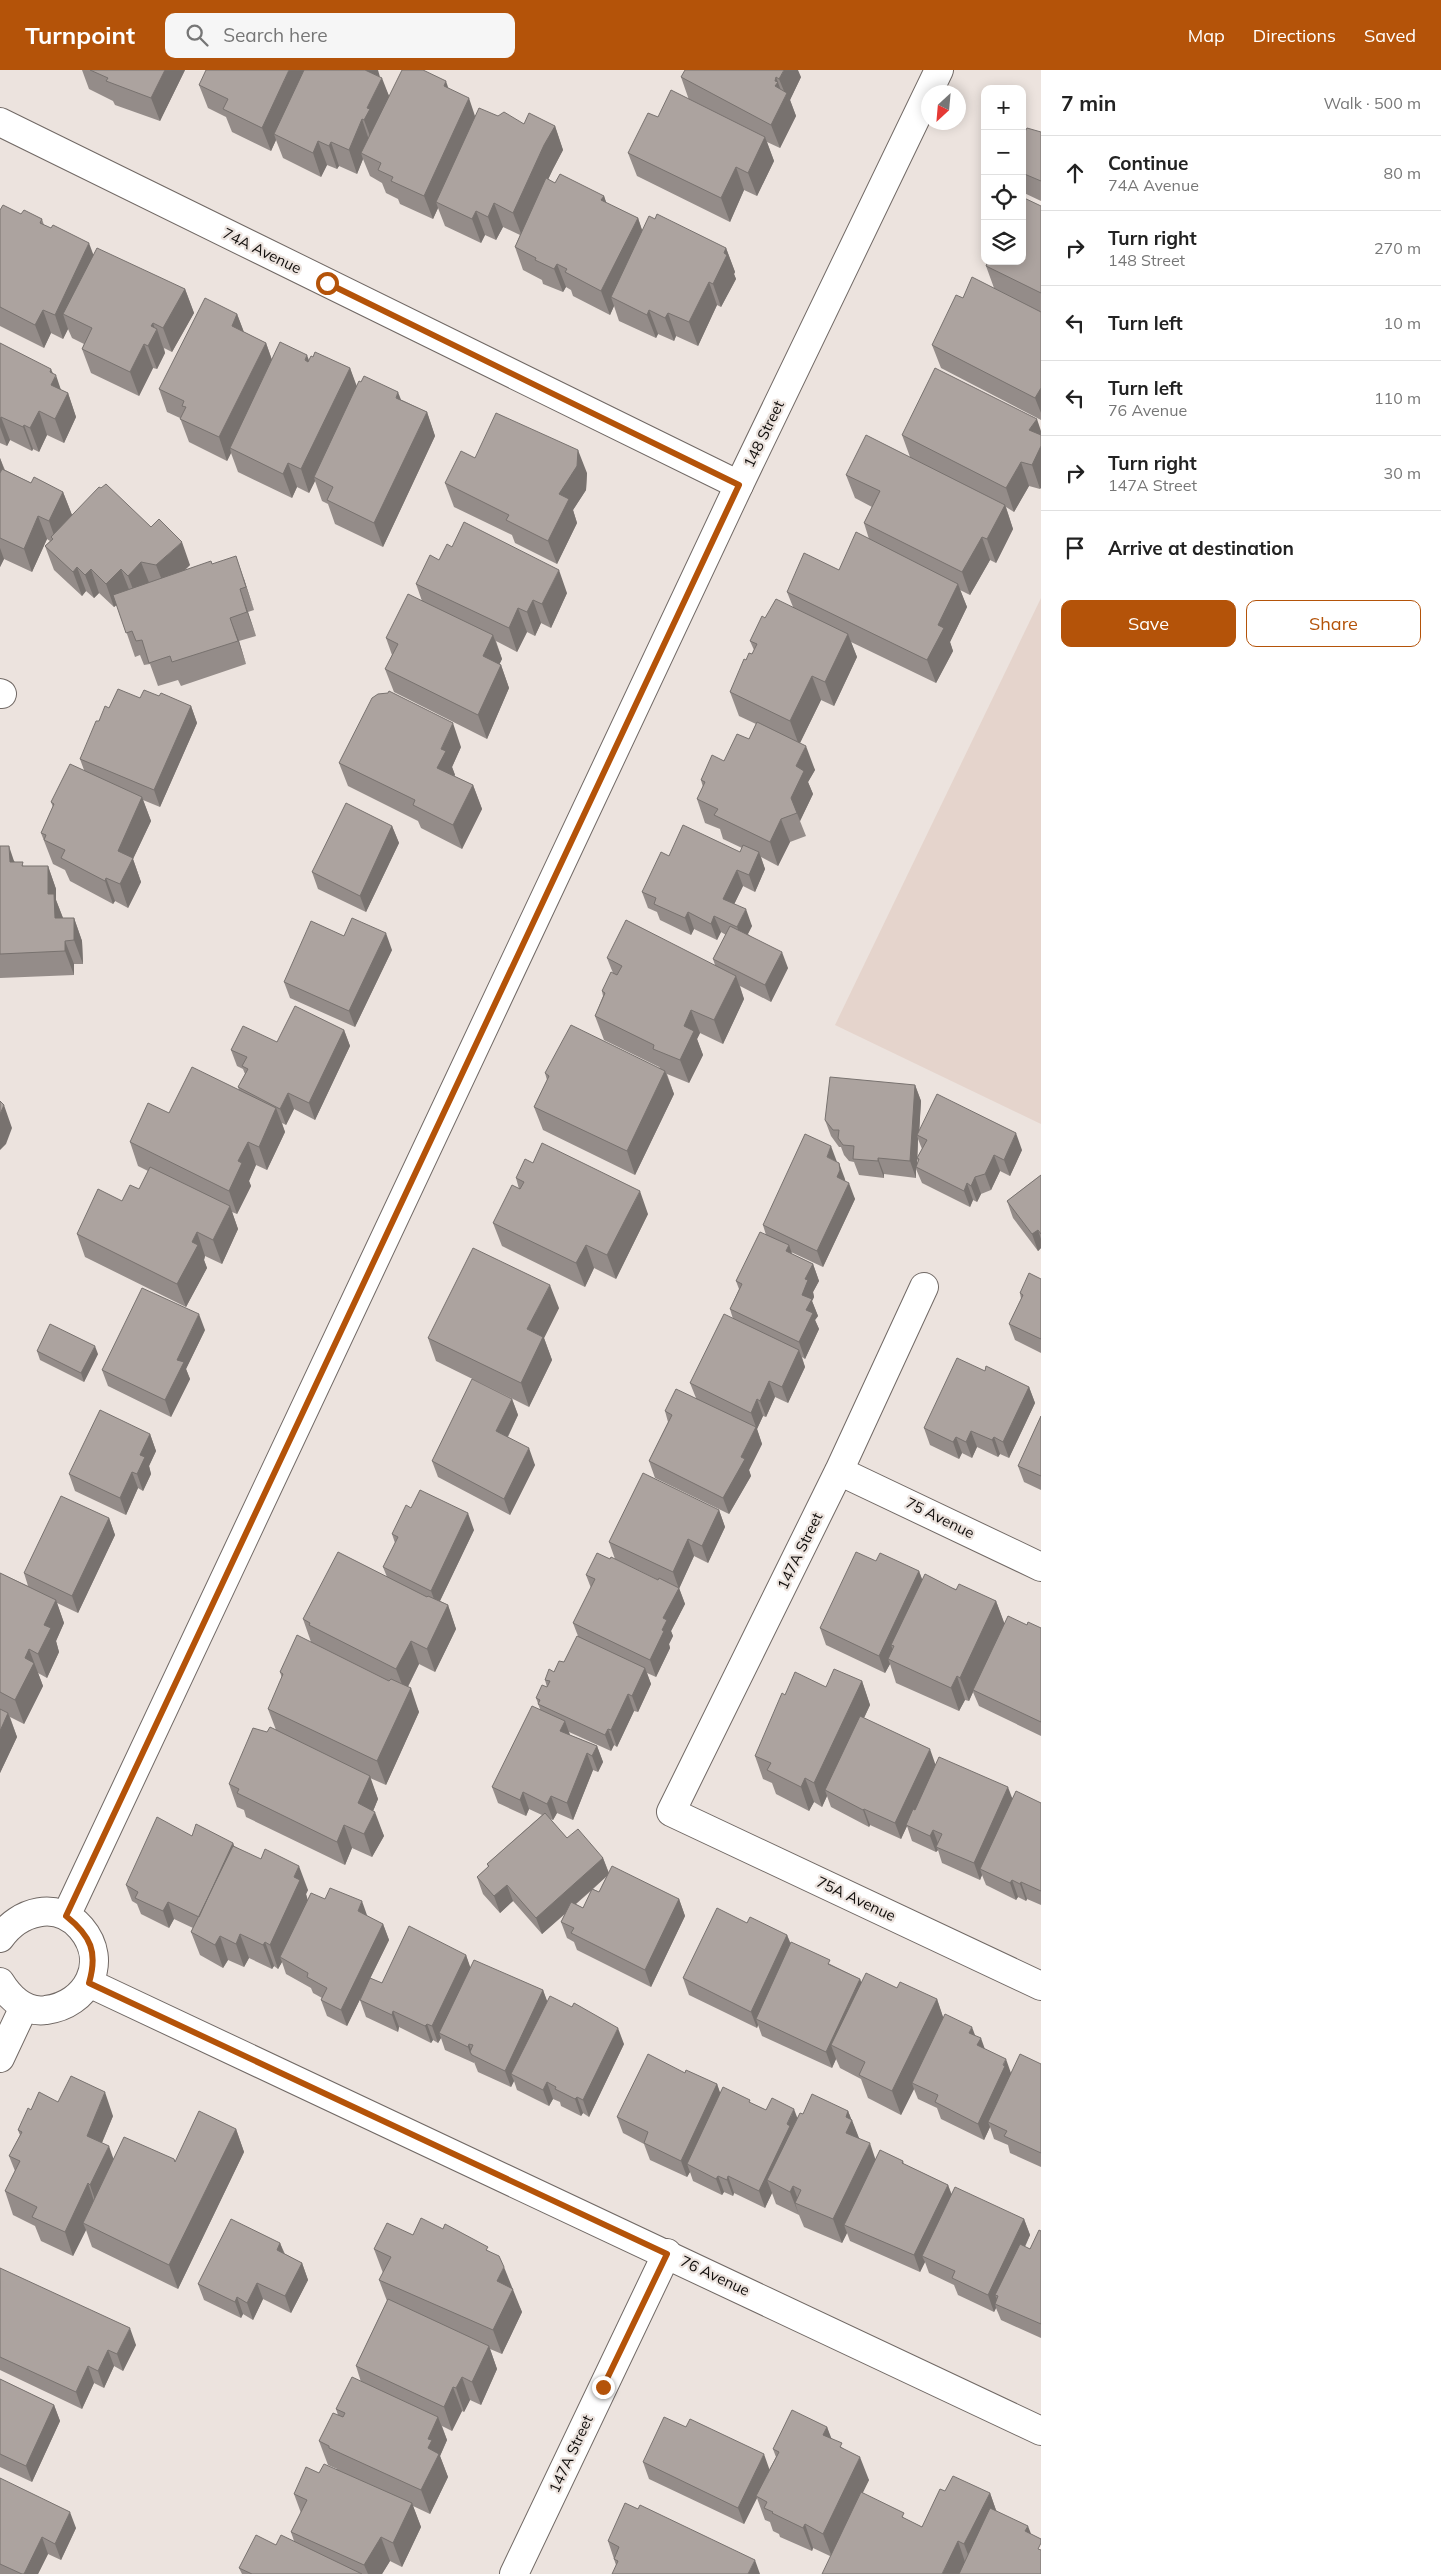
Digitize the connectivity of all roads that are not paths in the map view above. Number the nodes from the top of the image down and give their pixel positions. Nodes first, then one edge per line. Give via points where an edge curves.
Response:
1 (939, 70) edge
2 (0, 122) edge
3 (739, 485) junction
4 (924, 1287) dead end
5 (838, 1472) junction
6 (1041, 1567) edge
7 (671, 1812) joint
8 (66, 1916) junction
9 (0, 1938) edge
10 (0, 1982) edge
11 (89, 1983) junction
12 (1041, 1986) edge
13 (24, 2007) junction
14 (0, 2058) edge
15 (667, 2254) junction
16 (1041, 2431) edge
17 (514, 2574) edge

1 - 3 street, 148 Street
2 - 3 street, 74A Avenue
3 - 8 street, 148 Street
4 - 5 street, 147A Street
5 - 6 street, 75 Avenue
5 - 7 street, 147A Street
7 - 12 street, 75A Avenue
8 - 9 street via 36,1912 8,1926
8 - 11 street via 81,1928 91,1945 94,1965
10 - 13 street via 8,1995
11 - 13 street via 78,1999 61,2008 43,2011
11 - 15 street, 76 Avenue
13 - 14 street
15 - 16 street, 76 Avenue
15 - 17 street, 147A Street

